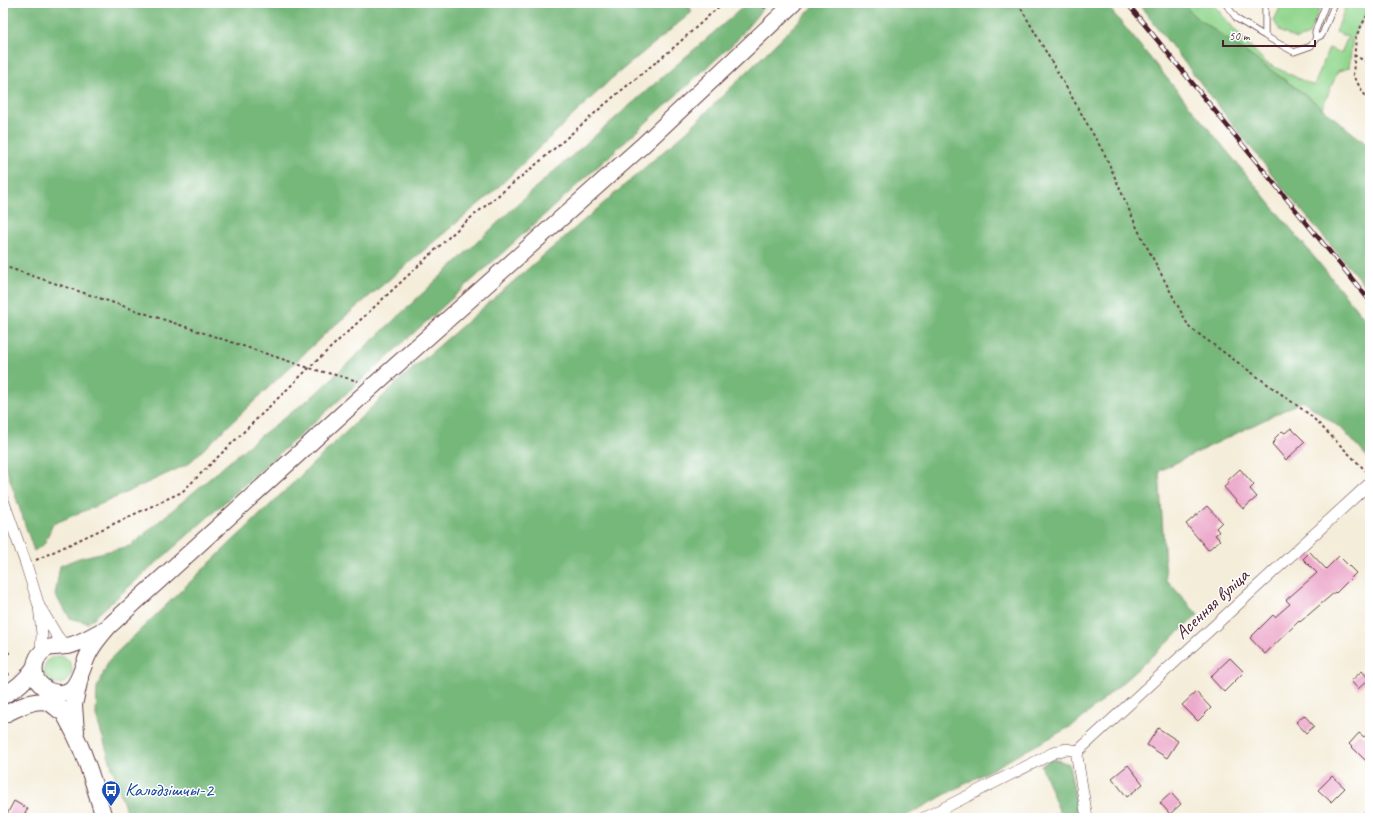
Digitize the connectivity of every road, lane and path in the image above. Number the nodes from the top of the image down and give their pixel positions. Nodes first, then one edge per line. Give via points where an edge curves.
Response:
1 (723, 3) edge
2 (794, 3) edge
3 (1018, 3) edge
4 (1225, 3) edge
5 (1326, 3) edge
6 (1335, 3) edge
7 (1266, 4) edge
8 (1370, 10) edge
9 (1265, 36) junction
10 (1316, 38) junction
11 (1354, 55) junction
12 (1370, 64) edge
13 (1370, 103) edge
14 (3, 266) edge
15 (309, 368) junction
16 (373, 386) junction
17 (1370, 476) edge
18 (1370, 483) edge
19 (3, 500) edge
20 (26, 564) junction
21 (39, 606) junction
22 (109, 626) junction
23 (66, 646) junction
24 (3, 648) edge
25 (41, 653) junction
26 (34, 668) junction
27 (81, 674) junction
28 (11, 682) dead end
29 (47, 690) junction
30 (3, 696) edge
31 (3, 710) edge
32 (62, 713) junction
33 (3, 715) edge
34 (77, 736) junction
35 (1078, 751) junction
36 (1370, 815) edge
37 (104, 818) edge
38 (924, 818) edge
39 (1087, 818) edge
40 (1366, 818) edge

1 - 15 path via 462,225
2 - 16 main road via 642,146
3 - 17 path via 1105,154 1138,230 1189,327 1310,415
4 - 9 lane via 1238,19
5 - 10 lane via 1315,32
6 - 10 lane via 1322,35
7 - 9 lane
8 - 11 path via 1356,36
9 - 10 lane via 1294,52 1311,46
11 - 12 path
11 - 13 path via 1353,76
14 - 15 path
15 - 16 path
15 - 20 path via 182,492
16 - 22 main road
18 - 35 street, Асенняя вуліца
19 - 20 street
20 - 21 street
21 - 23 street
21 - 25 street
22 - 23 main road via 86,640
22 - 27 main road via 89,654
23 - 25 main road via 51,647
23 - 27 main road via 80,661
24 - 28 path via 9,652 4,658
25 - 26 main road
26 - 29 main road via 40,685
26 - 30 main road via 26,680
27 - 29 main road via 71,690 58,693
27 - 34 main road via 74,705
29 - 31 main road via 31,695
29 - 32 main road
32 - 33 main road via 52,704 41,700
32 - 34 main road
34 - 37 main road
35 - 38 street via 1066,749 1053,753
35 - 39 street
36 - 40 street

